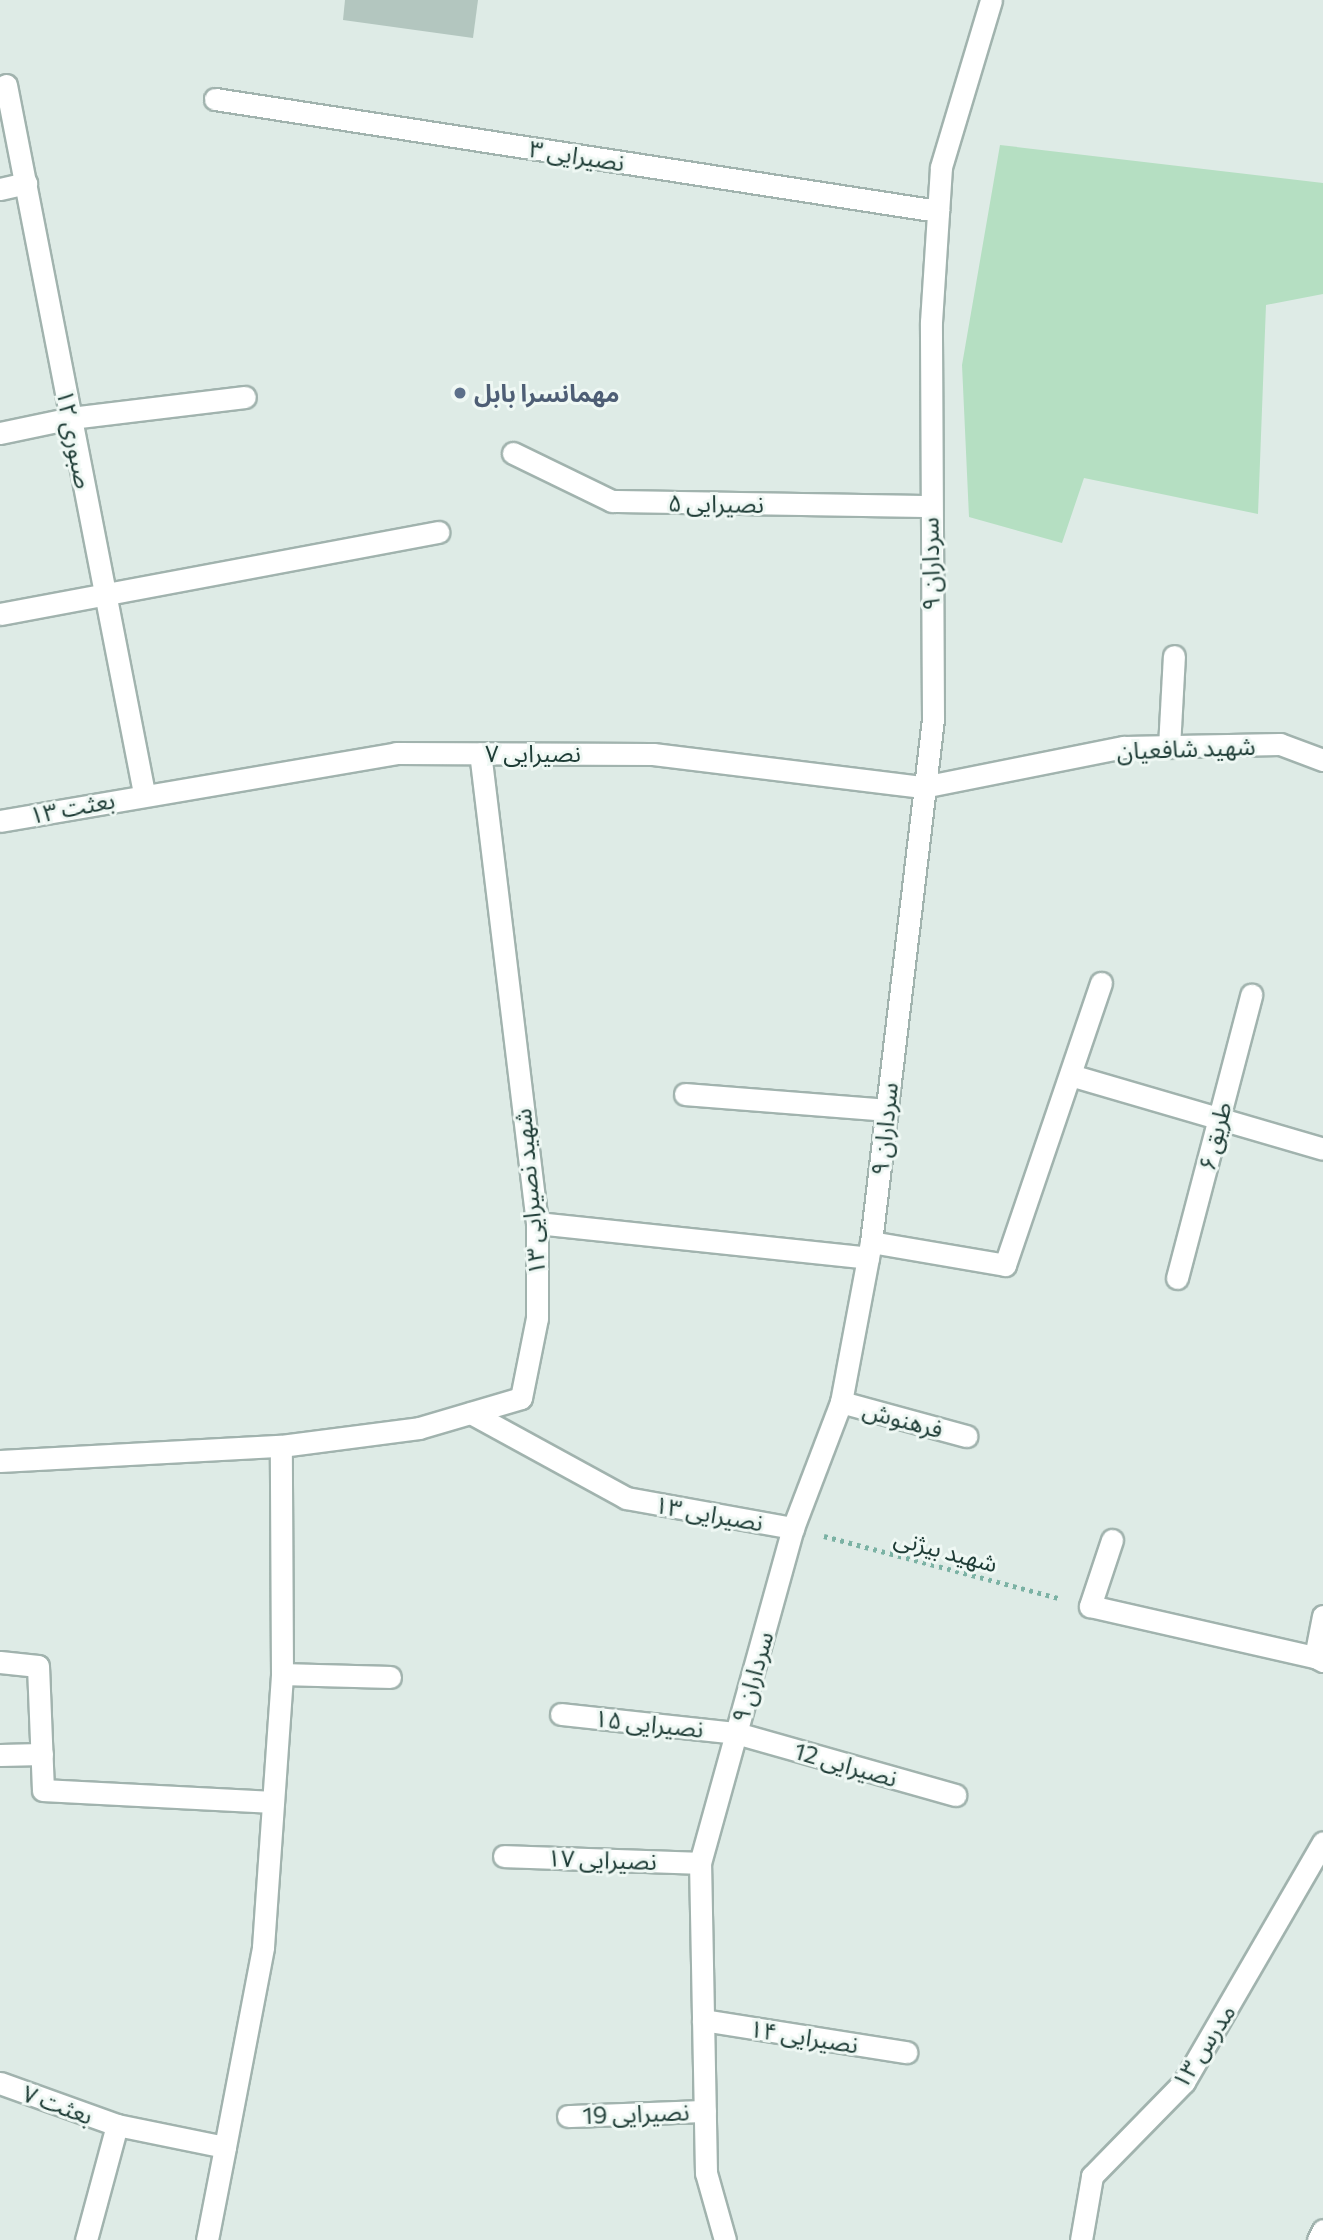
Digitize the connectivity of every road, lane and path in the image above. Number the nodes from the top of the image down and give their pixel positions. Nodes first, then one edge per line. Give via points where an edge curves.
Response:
1 (991, 0) edge
2 (6, 85) dead end
3 (215, 99) dead end
4 (26, 183) junction
5 (0, 189) edge
6 (938, 211) junction
7 (245, 397) dead end
8 (71, 418) junction
9 (0, 433) edge
10 (513, 453) dead end
11 (929, 506) junction
12 (438, 532) dead end
13 (106, 597) junction
14 (0, 614) edge
15 (1174, 656) dead end
16 (1169, 747) junction
17 (480, 753) junction
18 (1323, 760) edge
19 (923, 787) junction
20 (144, 793) junction
21 (0, 821) edge
22 (1101, 983) dead end
23 (1251, 995) dead end
24 (1074, 1076) junction
25 (685, 1094) dead end
26 (887, 1110) junction
27 (1219, 1122) junction
28 (1323, 1149) edge
29 (537, 1223) junction
30 (870, 1250) junction
31 (1177, 1278) dead end
32 (841, 1402) junction
33 (471, 1413) junction
34 (966, 1436) dead end
35 (281, 1446) junction
36 (0, 1461) edge
37 (793, 1528) junction
38 (1112, 1540) dead end
39 (1090, 1606) junction
40 (1323, 1616) edge
41 (1319, 1659) edge
42 (0, 1662) edge
43 (282, 1674) junction
44 (390, 1677) dead end
45 (561, 1714) dead end
46 (736, 1732) junction
47 (41, 1754) junction
48 (0, 1755) edge
49 (955, 1795) dead end
50 (273, 1802) junction
51 (1323, 1842) edge
52 (504, 1856) dead end
53 (700, 1863) junction
54 (1317, 1871) edge
55 (703, 2020) junction
56 (906, 2052) dead end
57 (0, 2083) edge
58 (705, 2110) junction
59 (568, 2116) dead end
60 (117, 2125) junction
61 (225, 2147) junction
62 (1323, 2230) edge
63 (86, 2240) edge
64 (207, 2240) edge
65 (725, 2240) edge
66 (1081, 2240) edge
67 (1318, 2240) edge

1 - 6 street, سرداران ۹ via 944,154
2 - 4 street, صبوری ۱۲
3 - 6 street, نصیرایی ۳
4 - 5 street
4 - 8 street, صبوری ۱۲
6 - 11 street, سرداران ۹
7 - 8 street
8 - 9 street
8 - 13 street, صبوری ۱۲
10 - 11 street, نصیرایی ۵ via 612,501
11 - 19 street, سرداران ۹ via 933,719
12 - 13 street
13 - 14 street
13 - 20 street, صبوری ۱۲
15 - 16 street
16 - 18 street, شهید شافعیان via 1280,744
16 - 19 street, شهید شافعیان via 1124,747
17 - 19 street, نصیرایی ۷ via 653,754
17 - 20 street, نصیرایی ۷ via 397,752
17 - 29 street, شهید نصیرایی ۱۳
19 - 26 street, سرداران ۹
20 - 21 street, بعثت ۱۳
22 - 24 street
23 - 27 street, طریق ۶
24 - 27 street
24 - 30 street via 1005,1265
25 - 26 street
26 - 30 street, سرداران ۹
27 - 28 street
27 - 31 street, طریق ۶
29 - 30 street
29 - 33 street, شهید نصیرایی ۱۳ via 537,1318 521,1398
30 - 32 street, سرداران ۹
32 - 34 street, فرهنوش
32 - 37 street, سرداران ۹
33 - 35 street, شهید نصیرایی ۱۳ via 419,1428
33 - 37 street, نصیرایی ۱۳ via 625,1498
35 - 36 street, شهید نصیرایی ۱۳
35 - 43 street
37 - 39 path, شهید بیژنی
37 - 46 street, سرداران ۹
38 - 39 street
39 - 41 street
40 - 41 street
42 - 47 street via 38,1666
43 - 44 street
43 - 50 street
45 - 46 street, نصیرایی ۱۵
46 - 49 street, نصیرایی 12
46 - 53 street, سرداران ۹
47 - 48 street
47 - 50 street via 43,1790
50 - 61 street via 263,1947
51 - 54 street, مدرس ۱۳
52 - 53 street, نصیرایی ۱۷
53 - 55 street, سرداران ۹
54 - 66 street, مدرس ۱۳ via 1184,2082 1092,2176
55 - 56 street, نصیرایی ۱۴
55 - 58 street, سرداران ۹
57 - 60 street, بعثت ۷
58 - 59 street, نصیرایی 19
58 - 65 street, سرداران ۹ via 706,2173
60 - 61 street, بعثت ۷
60 - 63 street
61 - 64 street
62 - 67 street

